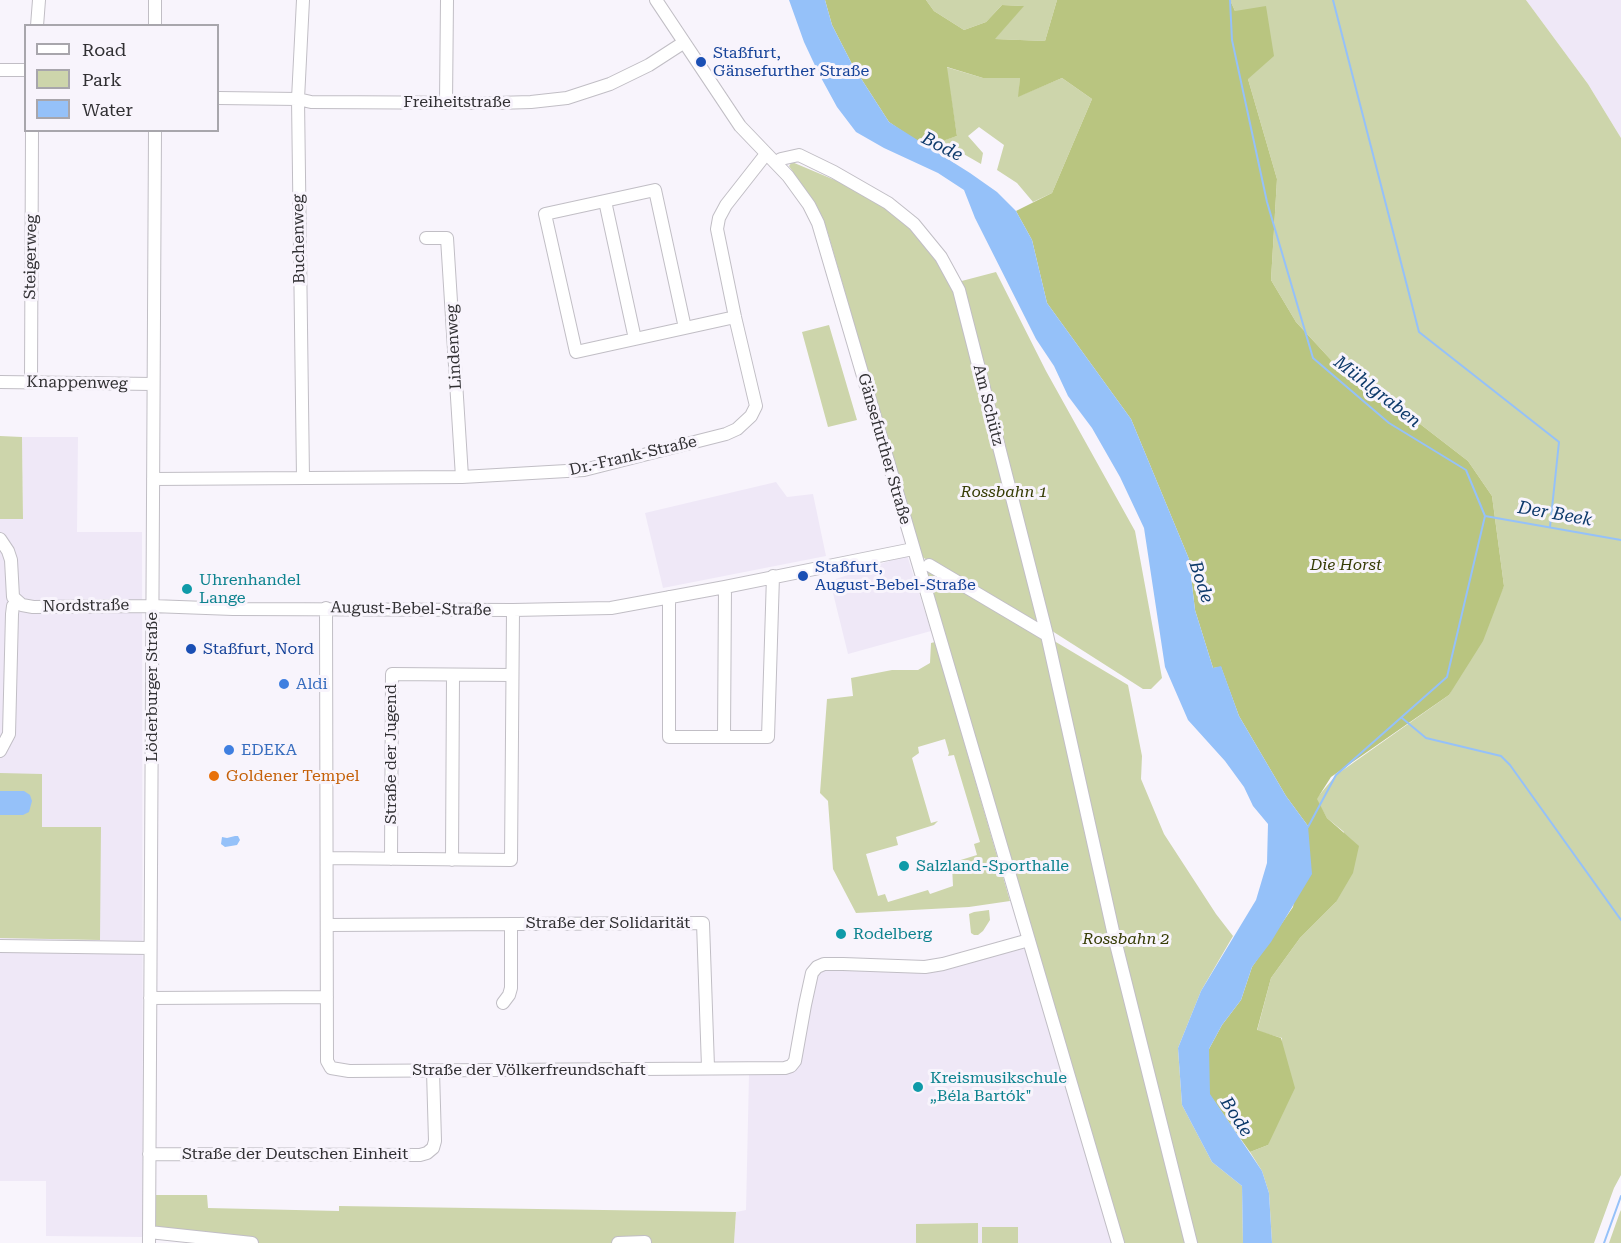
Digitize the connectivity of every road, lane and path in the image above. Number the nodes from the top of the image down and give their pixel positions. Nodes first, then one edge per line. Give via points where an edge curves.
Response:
1 (39, 0) edge
2 (155, 0) edge
3 (303, 0) edge
4 (447, 0) edge
5 (656, 0) edge
6 (38, 24) edge
7 (155, 24) edge
8 (683, 43) junction
9 (0, 70) edge
10 (24, 70) edge
11 (219, 98) edge
12 (298, 99) junction
13 (446, 103) junction
14 (32, 132) edge
15 (155, 132) edge
16 (766, 154) junction
17 (776, 163) junction
18 (605, 201) junction
19 (426, 238) dead end
20 (735, 317) junction
21 (686, 328) junction
22 (635, 339) junction
23 (0, 382) edge
24 (31, 383) junction
25 (153, 384) junction
26 (462, 477) junction
27 (303, 478) junction
28 (153, 479) junction
29 (0, 538) edge
30 (913, 549) junction
31 (929, 566) dead end
32 (773, 576) junction
33 (725, 587) junction
34 (669, 597) junction
35 (16, 602) junction
36 (152, 606) junction
37 (326, 608) junction
38 (513, 610) junction
39 (1047, 635) junction
40 (453, 675) junction
41 (512, 675) junction
42 (724, 736) junction
43 (0, 751) edge
44 (327, 858) junction
45 (391, 859) junction
46 (452, 860) junction
47 (511, 924) junction
48 (328, 925) junction
49 (1029, 940) junction
50 (0, 946) edge
51 (150, 948) junction
52 (327, 997) junction
53 (150, 998) junction
54 (503, 1003) dead end
55 (708, 1067) junction
56 (433, 1071) junction
57 (149, 1154) junction
58 (149, 1238) edge
59 (645, 1242) edge
60 (252, 1243) edge
61 (618, 1243) edge
62 (1118, 1243) edge
63 (1191, 1243) edge

1 - 6 street
2 - 7 street
3 - 12 street, Buchenweg
4 - 13 street
5 - 8 street, Gänsefurther Straße
8 - 13 street, Freiheitstraße via 610,84 567,98
8 - 16 street, Gänsefurther Straße via 740,126
9 - 10 street
11 - 12 street, Freiheitstraße
12 - 13 street, Freiheitstraße
12 - 27 street, Buchenweg
14 - 24 street, Steigerweg
15 - 25 street, Löderburger Straße
16 - 17 street, Gänsefurther Straße
16 - 20 street, Dr.-Frank-Straße via 719,218 717,236
17 - 30 street, Gänsefurther Straße via 804,197 818,223
17 - 39 street, Am Schütz via 799,155 861,187 914,224 941,257 959,290
18 - 21 street via 655,190
18 - 22 street
18 - 22 street via 545,214 576,352
19 - 26 street, Lindenweg via 447,238
20 - 21 street
20 - 26 street, Dr.-Frank-Straße via 756,406 737,429 584,470
21 - 22 street
23 - 24 street, Knappenweg
24 - 25 street, Knappenweg
25 - 28 street, Löderburger Straße
26 - 27 street, Dr.-Frank-Straße
27 - 28 street, Dr.-Frank-Straße
28 - 36 street, Löderburger Straße
29 - 35 street via 11,560
30 - 32 street, August-Bebel-Straße
30 - 49 street, Gänsefurther Straße
31 - 39 street
32 - 33 street, August-Bebel-Straße
32 - 42 street via 768,737
33 - 34 street, August-Bebel-Straße
33 - 42 street
34 - 38 street, August-Bebel-Straße via 611,608
34 - 42 street via 669,737
35 - 36 street, Nordstraße via 33,607
35 - 43 street via 12,614 9,734
36 - 37 street, August-Bebel-Straße
36 - 51 street, Löderburger Straße
37 - 38 street, August-Bebel-Straße
37 - 44 street
38 - 41 street
39 - 63 street, Am Schütz via 1113,929
40 - 41 street, Straße der Jugend
40 - 45 street, Straße der Jugend via 392,674
40 - 46 street
41 - 46 street via 511,860
44 - 45 street
44 - 48 street
45 - 46 street
47 - 48 street, Straße der Solidarität
47 - 54 street, Straße der Solidarität via 511,988
47 - 55 street, Straße der Solidarität via 703,923
48 - 52 street
49 - 55 street via 925,967 824,964 812,973 791,1066
49 - 62 street, Gänsefurther Straße
50 - 51 street
51 - 53 street, Löderburger Straße
52 - 53 street
52 - 56 street, Straße der Völkerfreundschaft via 327,1061 331,1068
53 - 57 street, Löderburger Straße
55 - 56 street, Straße der Völkerfreundschaft
56 - 57 street, Straße der Deutschen Einheit via 435,1141 427,1153
57 - 58 street, Löderburger Straße
58 - 60 street
59 - 61 street

